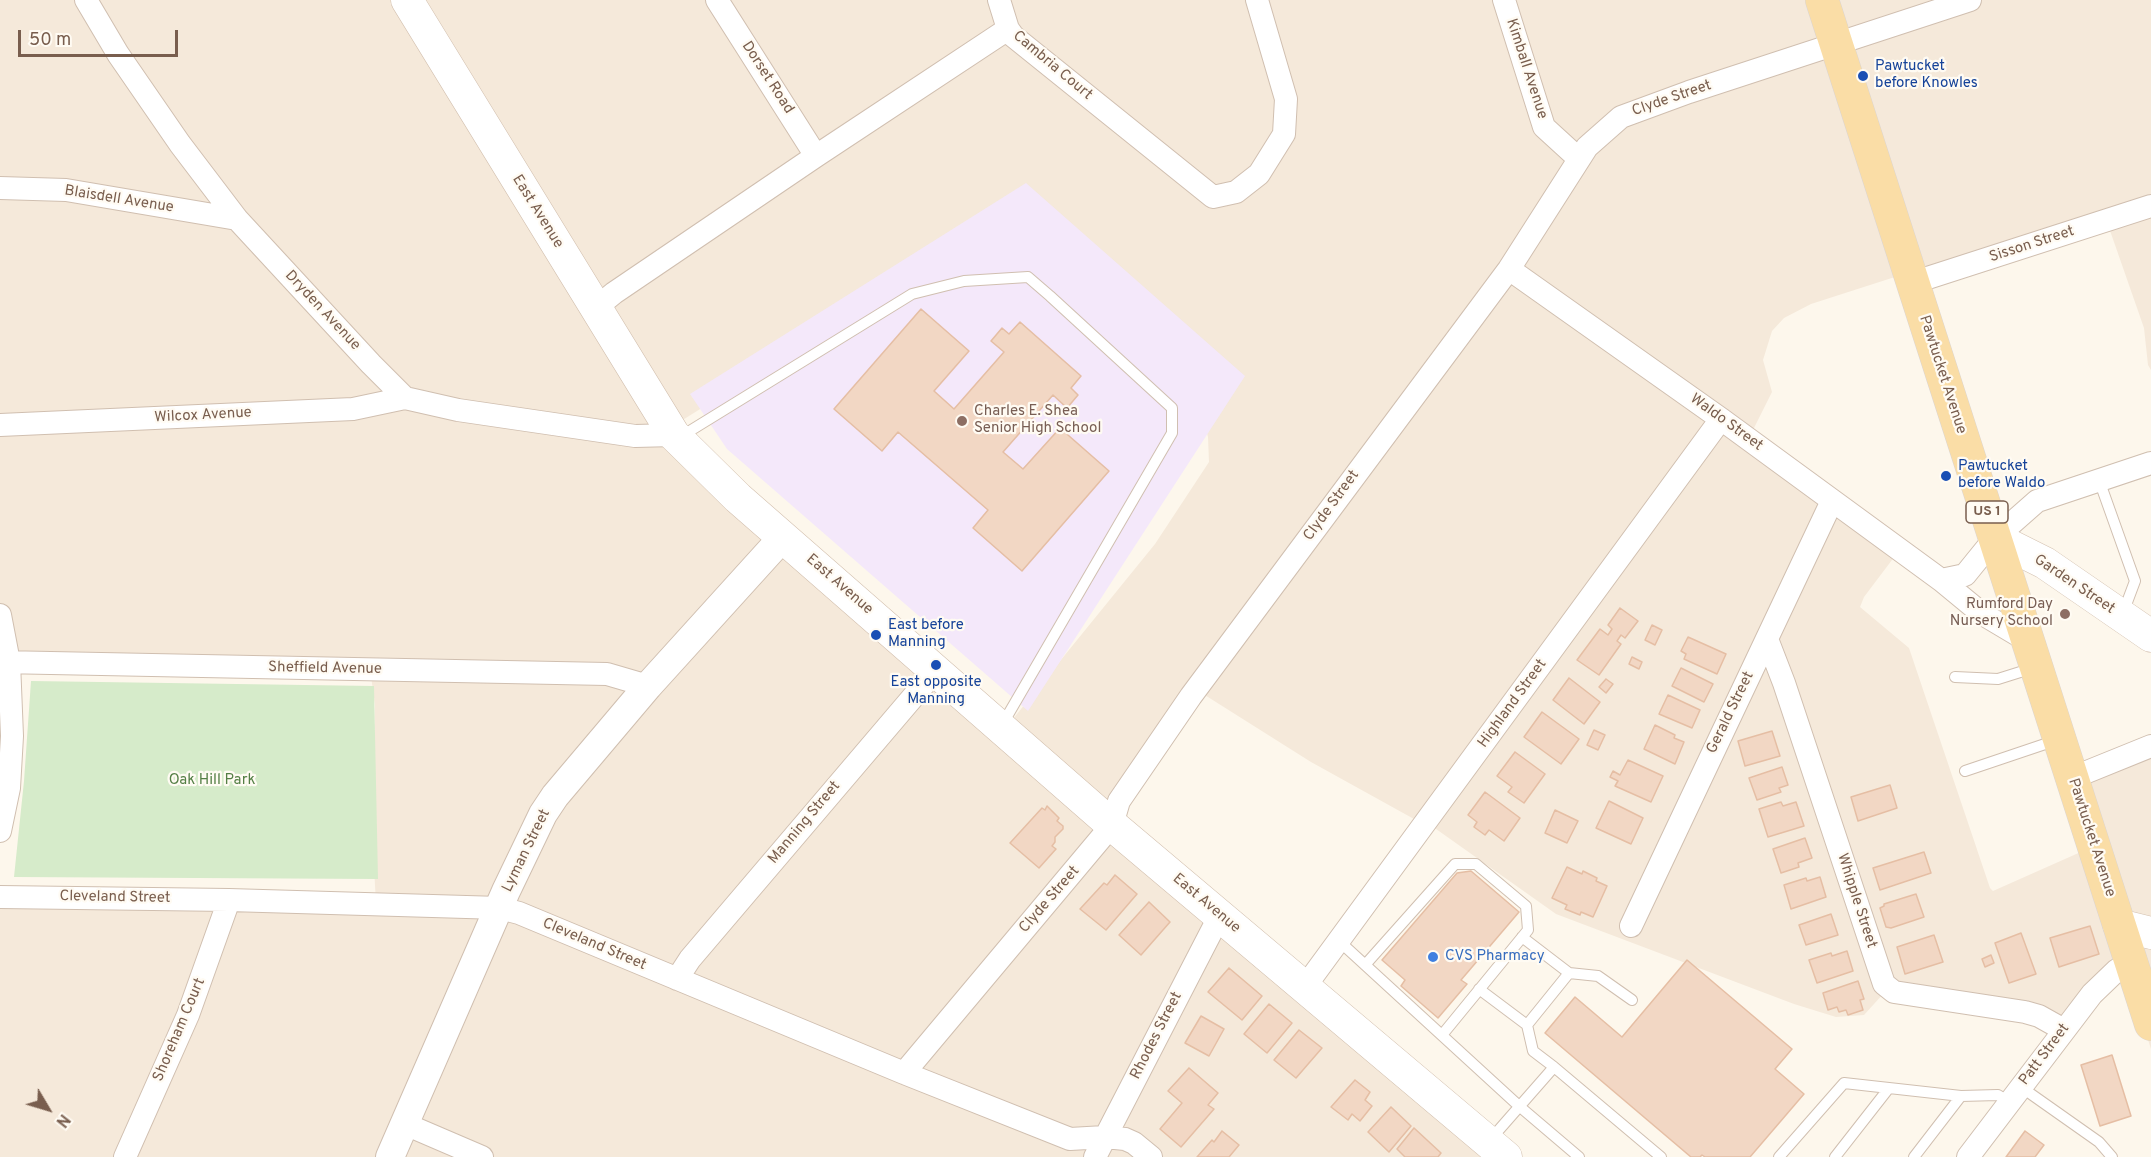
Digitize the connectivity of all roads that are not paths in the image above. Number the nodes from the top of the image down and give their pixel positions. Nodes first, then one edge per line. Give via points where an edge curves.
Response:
1 (86, 0) edge
2 (407, 0) edge
3 (717, 0) edge
4 (999, 0) edge
5 (1257, 0) edge
6 (1504, 0) edge
7 (1822, 0) edge
8 (1970, 0) edge
9 (1008, 30) junction
10 (1836, 44) junction
11 (816, 156) junction
12 (1579, 159) junction
13 (0, 188) edge
14 (2151, 207) edge
15 (237, 219) junction
16 (1509, 269) junction
17 (1912, 284) junction
18 (597, 307) junction
19 (405, 398) junction
20 (1721, 419) junction
21 (0, 425) edge
22 (676, 437) junction
23 (2151, 463) edge
24 (2099, 480) junction
25 (1832, 501) junction
26 (783, 537) junction
27 (1995, 537) junction
28 (1941, 580) junction
29 (0, 615) edge
30 (2122, 616) junction
31 (2151, 636) edge
32 (1767, 639) junction
33 (2032, 654) junction
34 (5, 662) edge
35 (936, 670) junction
36 (1955, 677) dead end
37 (648, 686) junction
38 (1001, 727) junction
39 (2060, 739) junction
40 (2151, 746) edge
41 (1965, 771) dead end
42 (2072, 778) junction
43 (1112, 825) junction
44 (0, 831) edge
45 (0, 897) edge
46 (229, 900) junction
47 (500, 908) junction
48 (1220, 915) junction
49 (2119, 925) junction
50 (1631, 926) dead end
51 (2151, 933) edge
52 (1522, 937) junction
53 (1339, 941) junction
54 (2132, 963) junction
55 (1365, 965) junction
56 (1569, 973) junction
57 (678, 979) junction
58 (1304, 988) junction
59 (1479, 989) junction
60 (1632, 1000) dead end
61 (2151, 1024) edge
62 (1527, 1025) junction
63 (2064, 1030) junction
64 (1442, 1035) junction
65 (1554, 1067) junction
66 (904, 1073) junction
67 (1889, 1088) junction
68 (2015, 1095) junction
69 (1961, 1096) junction
70 (1519, 1106) junction
71 (405, 1125) junction
72 (1105, 1137) junction
73 (1497, 1149) edge
74 (125, 1157) edge
75 (390, 1157) edge
76 (482, 1157) edge
77 (1095, 1157) edge
78 (1151, 1157) edge
79 (1579, 1157) edge
80 (1661, 1157) edge
81 (1779, 1157) edge
82 (1835, 1157) edge
83 (1914, 1157) edge
84 (1968, 1157) edge
85 (2112, 1157) edge

1 - 15 street, Dryden Avenue via 180,144
2 - 18 main road, East Avenue
3 - 11 street, Dorset Road
4 - 9 street
5 - 9 street, Cambria Court via 1286,99 1284,134 1259,174 1236,192 1213,197
6 - 12 street, Kimball Avenue via 1544,127
7 - 10 main road, Pawtucket Avenue / US 1
8 - 10 street, Clyde Street
9 - 11 street, Cambria Court
10 - 12 street, Clyde Street via 1621,117
10 - 17 main road, Pawtucket Avenue / US 1
11 - 18 street, Cambria Court
12 - 16 street, Clyde Street
13 - 15 street, Blaisdell Avenue via 66,190
14 - 17 street, Sisson Street
15 - 19 street, Dryden Avenue
16 - 20 street, Waldo Street
16 - 43 street, Clyde Street via 1191,696 1119,801
17 - 27 main road, Pawtucket Avenue / US 1
18 - 22 main road, East Avenue
19 - 21 street, Wilcox Avenue via 353,409
19 - 22 street via 458,410 634,436
20 - 25 street, Waldo Street
20 - 53 street, Highland Street
22 - 26 main road, East Avenue
22 - 38 lane via 912,294 964,281 1028,278 1050,296 1172,408 1172,432
23 - 24 street
24 - 27 street via 2037,501
24 - 30 lane via 2134,581
25 - 28 street, Waldo Street
25 - 32 street, Gerald Street
26 - 35 main road, East Avenue
26 - 37 street, Lyman Street
27 - 28 street via 1965,575
27 - 30 main road, Garden Street via 2045,562
27 - 33 main road, Pawtucket Avenue / US 1
28 - 33 street, Waldo Street
29 - 34 street
30 - 31 main road, Garden Street
32 - 50 street, Gerald Street
32 - 63 street, Whipple Street via 1884,984 1894,992 2025,1012
33 - 36 lane via 1998,680
33 - 39 main road, Pawtucket Avenue / US 1
34 - 37 street, Sheffield Avenue via 608,674
34 - 44 street via 12,736 9,788
35 - 38 main road, East Avenue
35 - 57 street, Manning Street via 698,950
37 - 47 street, Lyman Street via 543,814
38 - 43 main road, East Avenue
39 - 41 lane
39 - 42 main road, Pawtucket Avenue / US 1
40 - 42 street
42 - 49 main road, Pawtucket Avenue / US 1
43 - 48 main road, East Avenue
43 - 66 street, Clyde Street
45 - 46 street, Cleveland Street
46 - 47 street, Cleveland Street
46 - 74 street, Shoreham Court via 188,1015
47 - 57 street, Cleveland Street
47 - 71 street, Lyman Street
48 - 58 main road, East Avenue
48 - 72 street, Rhodes Street
49 - 51 main road
49 - 54 main road, Pawtucket Avenue / US 1
52 - 55 lane via 1528,930 1526,906 1476,864 1455,864
52 - 56 lane
52 - 59 lane
53 - 55 lane
53 - 58 street, Highland Street
54 - 61 main road, Pawtucket Avenue / US 1
54 - 63 street, Patt Street via 2117,970 2092,993
55 - 64 lane
56 - 60 lane via 1598,976
56 - 62 lane
57 - 66 street, Cleveland Street
58 - 73 main road, East Avenue
59 - 62 lane
59 - 64 lane
62 - 65 lane via 1533,1051
63 - 68 street, Patt Street
64 - 70 lane
65 - 70 lane
65 - 80 lane
66 - 72 street, Cleveland Street via 1071,1139
67 - 69 lane
67 - 81 lane via 1844,1083
67 - 82 lane
68 - 69 lane
68 - 84 street, Patt Street
68 - 85 lane via 2099,1142
69 - 83 lane
70 - 73 lane
70 - 79 lane
71 - 75 street, Lyman Street
71 - 76 street
72 - 77 street, Rhodes Street
72 - 78 street, Cleveland Street via 1125,1139

